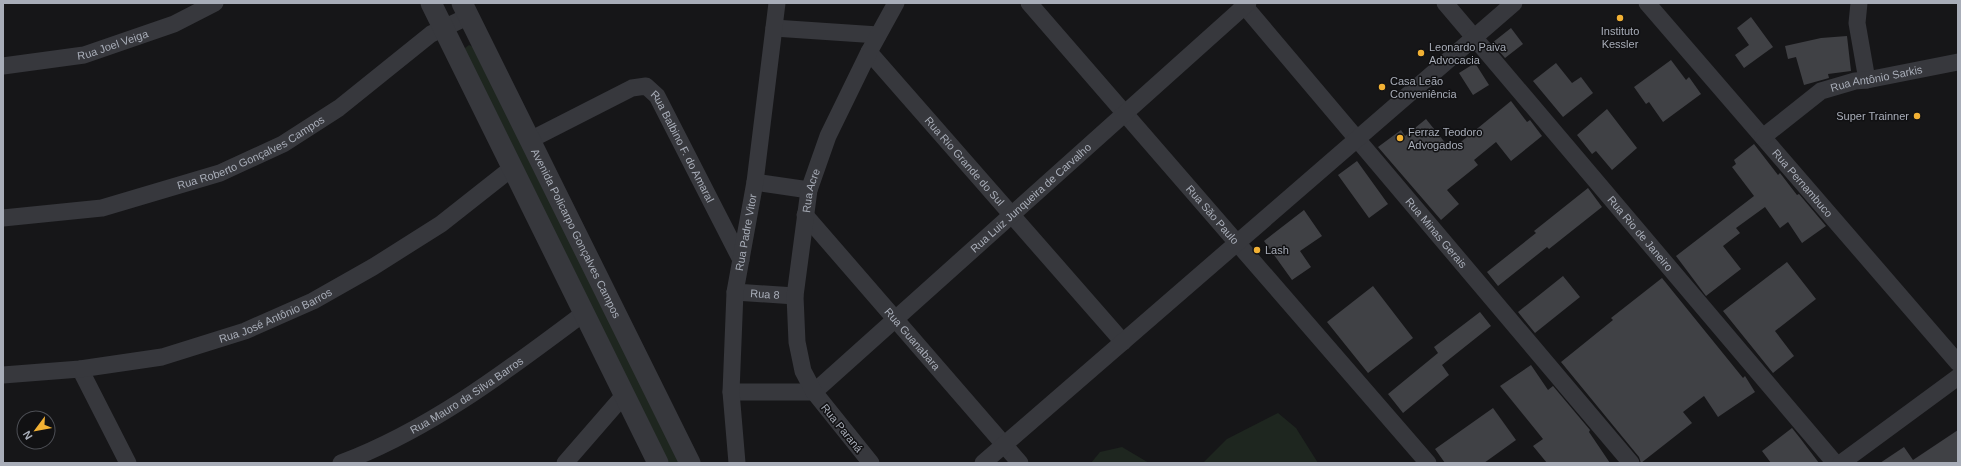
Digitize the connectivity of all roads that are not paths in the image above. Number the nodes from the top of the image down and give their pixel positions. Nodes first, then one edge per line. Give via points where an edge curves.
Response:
1 (215, 3) edge
2 (431, 3) edge
3 (777, 3) edge
4 (896, 3) edge
5 (1029, 3) edge
6 (1445, 3) edge
7 (1514, 3) edge
8 (1647, 3) edge
9 (1859, 3) edge
10 (1245, 4) edge
11 (466, 9) edge
12 (444, 28) junction
13 (774, 28) junction
14 (878, 35) junction
15 (1474, 37) junction
16 (869, 52) junction
17 (1958, 62) edge
18 (3, 66) edge
19 (1867, 80) junction
20 (1125, 114) junction
21 (1763, 137) junction
22 (1357, 139) junction
23 (530, 140) junction
24 (512, 168) junction
25 (755, 182) junction
26 (809, 190) junction
27 (1012, 215) junction
28 (805, 216) junction
29 (3, 218) edge
30 (1237, 243) junction
31 (741, 260) junction
32 (735, 292) junction
33 (795, 296) junction
34 (584, 313) junction
35 (895, 320) junction
36 (1123, 342) junction
37 (1958, 363) edge
38 (80, 369) junction
39 (3, 375) edge
40 (1956, 383) edge
41 (732, 392) junction
42 (814, 392) junction
43 (624, 394) junction
44 (1004, 445) junction
45 (1845, 461) edge
46 (128, 463) edge
47 (341, 463) edge
48 (565, 463) edge
49 (658, 463) edge
50 (690, 463) edge
51 (737, 463) edge
52 (871, 463) edge
53 (983, 463) edge
54 (1020, 463) edge
55 (1428, 463) edge
56 (1631, 463) edge

1 - 18 street, Rua Joel Veiga via 174,24 84,55
2 - 12 street
3 - 13 street, Rua Padre Vitor
4 - 14 street, Rua Acre
5 - 20 street, Rua São Paulo
6 - 15 street, Rua Rio de Janeiro
7 - 15 street
8 - 21 street, Rua Pernambuco
9 - 19 street via 1857,22
10 - 20 street, Rua Luiz Junqueira de Carvalho
10 - 22 street, Rua Minas Gerais
11 - 12 street, Rua Roberto Gonçalves Campos
11 - 23 street, Avenida Policarpo Gonçalves Campos
12 - 24 street
12 - 29 street, Rua Roberto Gonçalves Campos via 432,34 339,108 283,144 220,173 102,208
13 - 14 street
13 - 25 street, Rua Padre Vitor
14 - 16 street, Rua Acre
15 - 22 street
15 - 45 street, Rua Rio de Janeiro
16 - 26 street, Rua Acre via 828,136
16 - 27 street, Rua Rio Grande do Sul
17 - 19 street, Rua Antônio Sarkis
19 - 21 street, Rua Antônio Sarkis via 1821,91
20 - 27 street, Rua Luiz Junqueira de Carvalho
20 - 30 street, Rua São Paulo
21 - 37 street, Rua Pernambuco
22 - 30 street
22 - 56 street, Rua Minas Gerais
23 - 31 street, Rua Balbino F. do Amaral via 632,88 646,86 657,96
23 - 50 street, Avenida Policarpo Gonçalves Campos
24 - 34 street
24 - 38 street, Rua José Antônio Barros via 441,224 313,301 245,331 162,357
25 - 26 street
25 - 31 street, Rua Padre Vitor
26 - 28 street, Rua Acre
27 - 35 street, Rua Luiz Junqueira de Carvalho
27 - 36 street, Rua Rio Grande do Sul
28 - 33 street, Rua Acre
28 - 35 street, Rua Guanabara
30 - 36 street
30 - 55 street, Rua São Paulo
31 - 32 street, Rua Padre Vitor
32 - 33 street, Rua 8
32 - 41 street, Rua Padre Vitor
33 - 42 street, Rua Acre via 797,342 803,371
34 - 43 street
34 - 47 street, Rua Mauro da Silva Barros via 504,373 432,420
35 - 42 street, Rua Luiz Junqueira de Carvalho
35 - 44 street, Rua Guanabara
36 - 44 street
38 - 39 street, Rua José Antônio Barros
38 - 46 street
40 - 45 street
41 - 42 street
41 - 51 street, Rua Padre Vitor
42 - 52 street, Rua Paraná
43 - 48 street
43 - 49 street
44 - 53 street
44 - 54 street, Rua Guanabara

